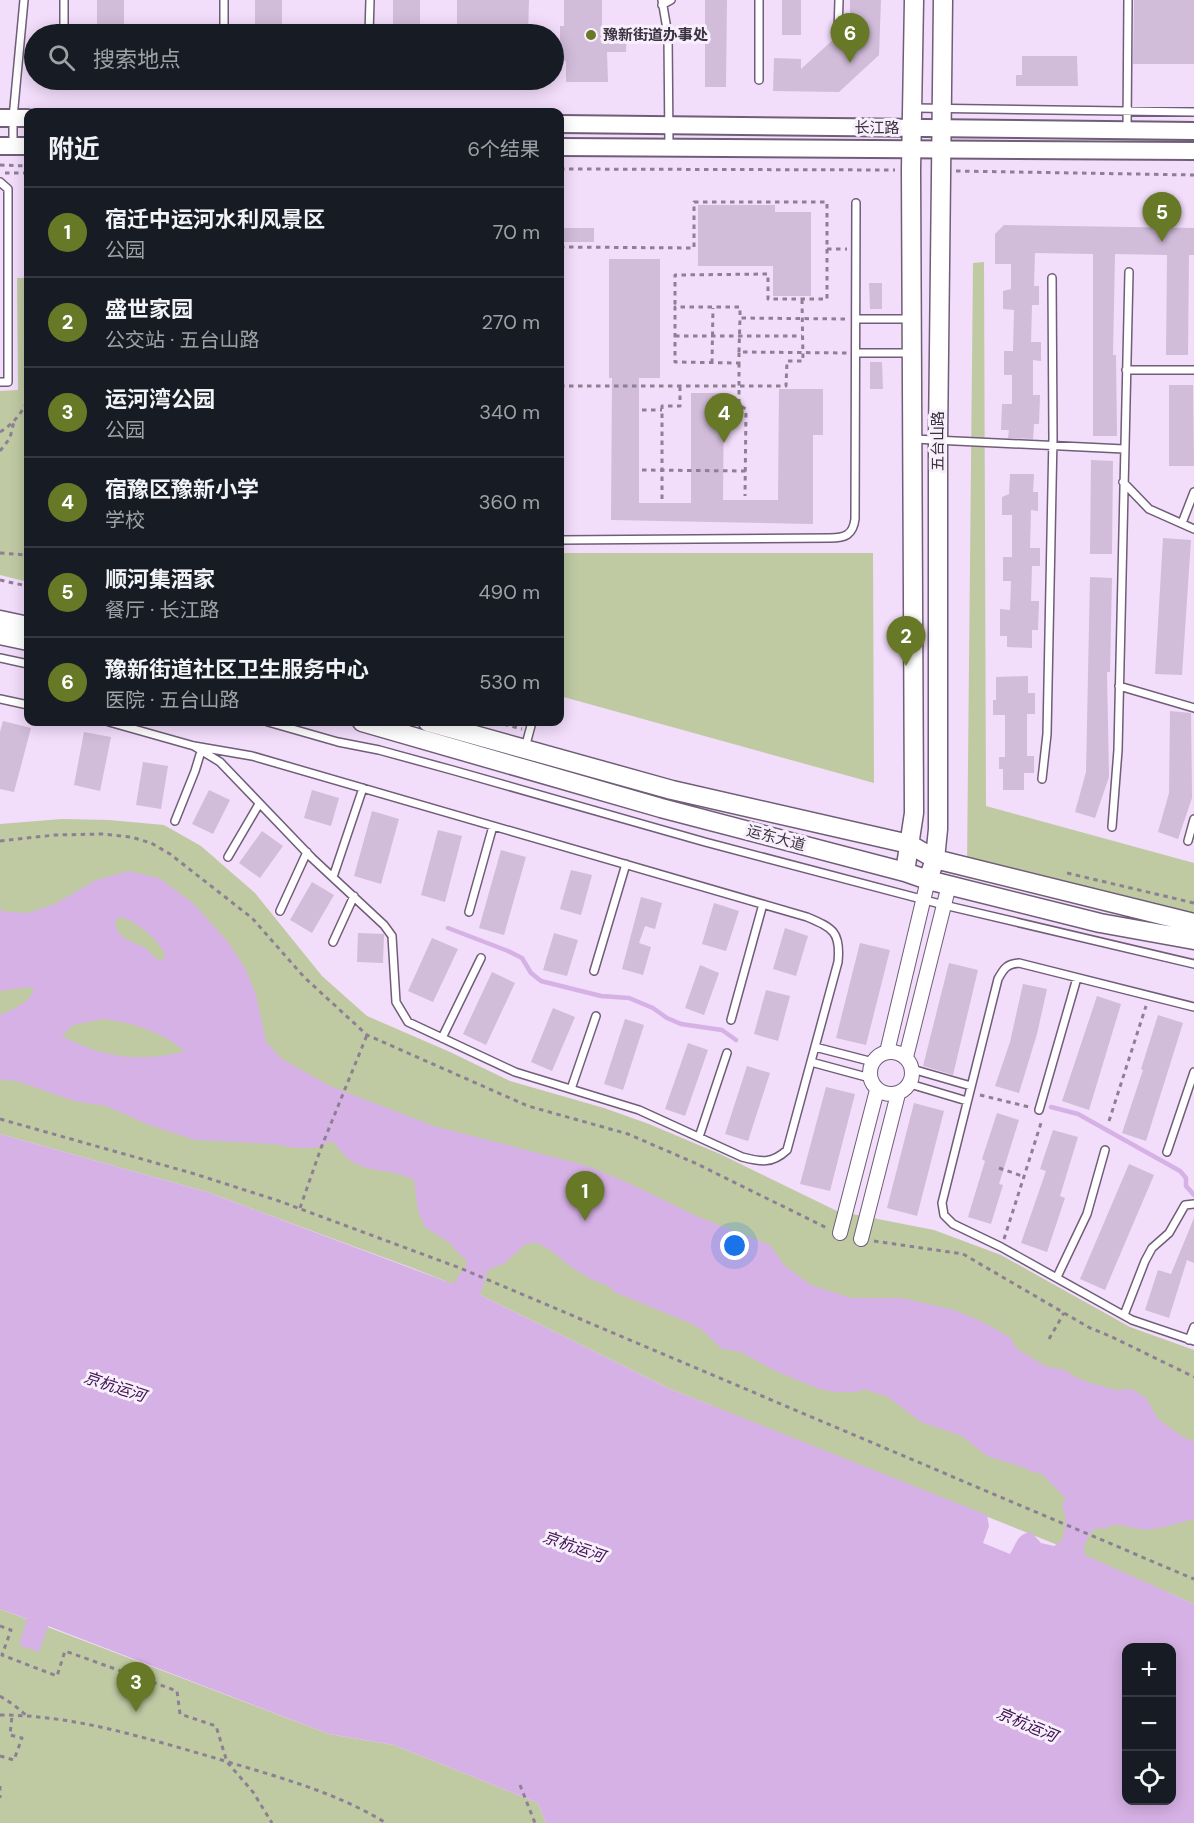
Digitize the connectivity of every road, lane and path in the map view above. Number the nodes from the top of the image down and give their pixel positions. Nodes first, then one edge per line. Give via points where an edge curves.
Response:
1 (24, 0) edge
2 (64, 0) edge
3 (224, 0) edge
4 (370, 0) edge
5 (671, 0) edge
6 (759, 0) edge
7 (839, 0) edge
8 (914, 0) edge
9 (943, 0) edge
10 (1128, 0) edge
11 (662, 2) edge
12 (64, 24) edge
13 (224, 24) edge
14 (369, 24) edge
15 (838, 32) dead end
16 (759, 80) dead end
17 (912, 108) junction
18 (941, 109) junction
19 (1127, 111) junction
20 (1194, 112) edge
21 (14, 118) edge
22 (564, 124) edge
23 (669, 125) junction
24 (911, 128) junction
25 (941, 128) junction
26 (1127, 131) junction
27 (1194, 131) edge
28 (14, 146) edge
29 (564, 147) edge
30 (669, 147) junction
31 (911, 148) junction
32 (941, 149) junction
33 (1194, 151) edge
34 (0, 165) edge
35 (24, 166) edge
36 (564, 169) edge
37 (911, 171) junction
38 (941, 171) junction
39 (0, 172) edge
40 (24, 172) edge
41 (1194, 175) edge
42 (0, 182) edge
43 (856, 202) dead end
44 (564, 247) edge
45 (827, 249) junction
46 (856, 249) junction
47 (1129, 272) dead end
48 (1052, 278) dead end
49 (802, 299) junction
50 (675, 307) junction
51 (713, 308) junction
52 (740, 318) junction
53 (803, 319) junction
54 (856, 319) junction
55 (912, 319) junction
56 (675, 336) junction
57 (713, 336) junction
58 (740, 336) junction
59 (803, 336) junction
60 (739, 352) junction
61 (803, 352) junction
62 (856, 353) junction
63 (912, 353) junction
64 (712, 363) junction
65 (739, 363) junction
66 (1126, 370) junction
67 (1194, 370) edge
68 (0, 382) edge
69 (564, 386) edge
70 (680, 386) junction
71 (739, 386) junction
72 (24, 406) edge
73 (642, 410) dead end
74 (662, 410) junction
75 (14, 422) junction
76 (0, 432) edge
77 (912, 439) junction
78 (938, 440) junction
79 (1053, 447) junction
80 (1124, 449) junction
81 (0, 451) edge
82 (642, 470) dead end
83 (662, 471) junction
84 (746, 471) junction
85 (1123, 482) junction
86 (1194, 492) edge
87 (746, 496) dead end
88 (662, 498) dead end
89 (1182, 523) junction
90 (1194, 529) edge
91 (564, 540) edge
92 (0, 553) edge
93 (24, 555) edge
94 (0, 580) edge
95 (24, 585) edge
96 (0, 620) edge
97 (24, 625) edge
98 (0, 635) edge
99 (24, 640) edge
100 (0, 658) edge
101 (24, 663) edge
102 (1119, 686) junction
103 (0, 699) edge
104 (24, 704) edge
105 (1194, 708) edge
106 (123, 726) edge
107 (282, 726) edge
108 (376, 726) edge
109 (443, 726) edge
110 (531, 726) edge
111 (199, 748) junction
112 (525, 748) junction
113 (1042, 779) dead end
114 (363, 788) junction
115 (259, 804) junction
116 (1194, 819) edge
117 (175, 821) dead end
118 (493, 826) junction
119 (1112, 827) dead end
120 (1188, 841) dead end
121 (909, 844) junction
122 (307, 852) junction
123 (228, 857) dead end
124 (935, 859) junction
125 (626, 864) junction
126 (905, 872) junction
127 (333, 877) junction
128 (928, 880) junction
129 (949, 885) junction
130 (354, 896) junction
131 (924, 900) junction
132 (764, 904) junction
133 (944, 905) junction
134 (280, 911) dead end
135 (470, 912) dead end
136 (1194, 923) edge
137 (1194, 940) edge
138 (333, 942) dead end
139 (481, 958) dead end
140 (1194, 964) edge
141 (594, 971) dead end
142 (1077, 978) junction
143 (1149, 996) junction
144 (1194, 1007) edge
145 (596, 1016) dead end
146 (731, 1020) dead end
147 (367, 1035) dead end
148 (442, 1038) junction
149 (815, 1047) junction
150 (886, 1052) junction
151 (728, 1053) dead end
152 (811, 1062) junction
153 (873, 1062) junction
154 (909, 1063) junction
155 (1194, 1072) edge
156 (874, 1084) junction
157 (910, 1084) junction
158 (571, 1089) junction
159 (969, 1093) junction
160 (898, 1094) junction
161 (1039, 1110) junction
162 (0, 1119) edge
163 (1109, 1121) dead end
164 (699, 1137) junction
165 (1105, 1150) dead end
166 (1167, 1152) dead end
167 (999, 1168) dead end
168 (1025, 1177) junction
169 (1194, 1204) edge
170 (300, 1208) junction
171 (840, 1233) dead end
172 (861, 1239) dead end
173 (1001, 1247) junction
174 (1057, 1277) junction
175 (1064, 1313) dead end
176 (1124, 1315) junction
177 (1194, 1327) edge
178 (1049, 1339) dead end
179 (1191, 1341) edge
180 (1194, 1579) edge
181 (0, 1626) edge
182 (0, 1696) edge
183 (0, 1716) edge
184 (12, 1716) junction
185 (27, 1716) junction
186 (0, 1756) edge
187 (226, 1762) junction
188 (520, 1785) dead end
189 (0, 1786) edge
190 (0, 1798) edge
191 (272, 1823) edge
192 (387, 1823) edge
193 (535, 1823) edge

1 - 21 lane
2 - 12 lane
3 - 13 lane
4 - 14 lane
5 - 11 lane
6 - 16 lane
7 - 15 lane
8 - 17 main road, 五台山路
9 - 18 main road, 五台山路
10 - 19 lane
11 - 23 lane via 668,35
17 - 18 lane
17 - 24 main road, 五台山路
18 - 19 lane
18 - 25 main road, 五台山路
19 - 20 lane
19 - 26 lane
21 - 28 lane
22 - 23 street, 长江路
23 - 24 street, 长江路
23 - 30 lane
24 - 25 street, 长江路
24 - 31 main road, 五台山路
25 - 26 street, 长江路
25 - 32 main road, 五台山路
26 - 27 street, 长江路
29 - 30 street, 长江路
30 - 31 street, 长江路
31 - 32 street, 长江路
31 - 37 main road, 五台山路
32 - 33 street, 长江路
32 - 38 main road, 五台山路
34 - 35 path
36 - 37 path
37 - 55 main road, 五台山路
38 - 41 path
38 - 78 main road, 五台山路
39 - 40 path
42 - 68 lane via 8,189 8,382
43 - 46 lane
44 - 45 path via 694,248 694,202 827,202
45 - 46 path
45 - 49 path via 827,299
46 - 54 lane
47 - 66 lane
48 - 79 lane
49 - 50 path via 768,299 768,274 675,275
49 - 53 path
50 - 51 path
50 - 56 path
51 - 52 path via 740,307
51 - 57 path
52 - 53 path
52 - 58 path
53 - 54 path
53 - 59 path
54 - 55 lane
54 - 62 lane
55 - 63 main road, 五台山路
56 - 57 path
56 - 64 path via 675,362
57 - 58 path
57 - 64 path
58 - 59 path
58 - 60 path
59 - 61 path
60 - 61 path
60 - 65 path
61 - 62 path
61 - 71 path via 803,361 787,361 786,386
62 - 63 lane
62 - 91 lane via 855,519 849,535
63 - 77 main road, 五台山路
64 - 65 path
65 - 71 path
66 - 67 lane
66 - 80 lane
69 - 70 path
70 - 71 path
70 - 74 path via 680,406 662,406
71 - 84 path via 739,405 746,409
72 - 75 path
73 - 74 path
74 - 83 path
75 - 76 path
75 - 81 path via 10,438
77 - 78 lane
77 - 121 main road, 五台山路 via 914,813
78 - 79 lane
78 - 124 main road, 五台山路
79 - 80 lane
79 - 113 lane via 1047,734
80 - 85 lane
82 - 83 path
83 - 84 path
83 - 88 path
84 - 87 path
85 - 89 lane via 1149,509
85 - 102 lane
86 - 89 lane
89 - 90 lane
92 - 93 path
94 - 95 path
96 - 97 main road
98 - 99 main road
100 - 101 lane
102 - 105 lane
102 - 119 lane
103 - 104 lane
106 - 111 lane
107 - 131 lane
108 - 126 main road, 运东大道 via 661,808
109 - 112 main road, 运东大道
110 - 112 lane
111 - 114 lane via 252,756
111 - 115 lane via 220,762
111 - 117 lane via 195,771
112 - 121 main road, 运东大道 via 672,790
114 - 118 lane
114 - 127 lane
115 - 122 lane
115 - 123 lane
116 - 120 lane
118 - 125 lane
118 - 135 lane
121 - 124 main road, 运东大道
121 - 126 main road, 五台山路
122 - 127 lane
122 - 134 lane
124 - 128 main road, 五台山路
124 - 136 main road, 运东大道
125 - 132 lane
125 - 141 lane
126 - 128 main road, 运东大道
127 - 130 lane
128 - 129 main road, 运东大道
128 - 131 street
129 - 133 street
129 - 137 main road, 运东大道 via 1100,923
130 - 138 lane
130 - 148 lane via 392,936 396,1002 401,1012 408,1022
131 - 133 lane
131 - 150 street
132 - 146 lane
132 - 149 lane via 826,925 839,943 838,962
133 - 140 lane
133 - 154 street
139 - 148 lane
142 - 143 lane
142 - 159 lane via 1019,963 1004,969 998,979
142 - 161 lane
143 - 144 lane
143 - 163 path
145 - 158 lane
147 - 170 path
148 - 158 lane via 515,1071
149 - 152 lane
149 - 153 lane
150 - 153 street
150 - 154 street via 893,1051
151 - 164 lane
152 - 156 lane
152 - 164 lane via 787,1150 778,1158 759,1161 742,1157
153 - 156 street
154 - 157 street
154 - 159 lane
155 - 166 lane
156 - 160 street via 884,1093
156 - 171 street
157 - 159 lane
157 - 160 street
158 - 164 lane via 639,1110
159 - 161 path
159 - 173 lane via 944,1188 944,1215 953,1224
160 - 172 street
161 - 168 path via 1042,1120
162 - 170 path
165 - 174 lane via 1087,1214
167 - 168 path
168 - 173 path
169 - 176 lane via 1185,1205 1169,1233 1152,1248
170 - 180 path via 489,1280
173 - 174 lane
174 - 176 lane
175 - 178 path
176 - 179 lane
177 - 179 lane
181 - 187 path via 11,1630 2,1655 57,1676 65,1651 177,1690 180,1714 216,1725
182 - 185 path
183 - 184 path
184 - 185 path
184 - 186 path via 10,1735 22,1738 14,1760
185 - 187 path via 100,1727
187 - 191 path via 253,1792
187 - 192 path via 342,1799
188 - 193 path
189 - 190 path

